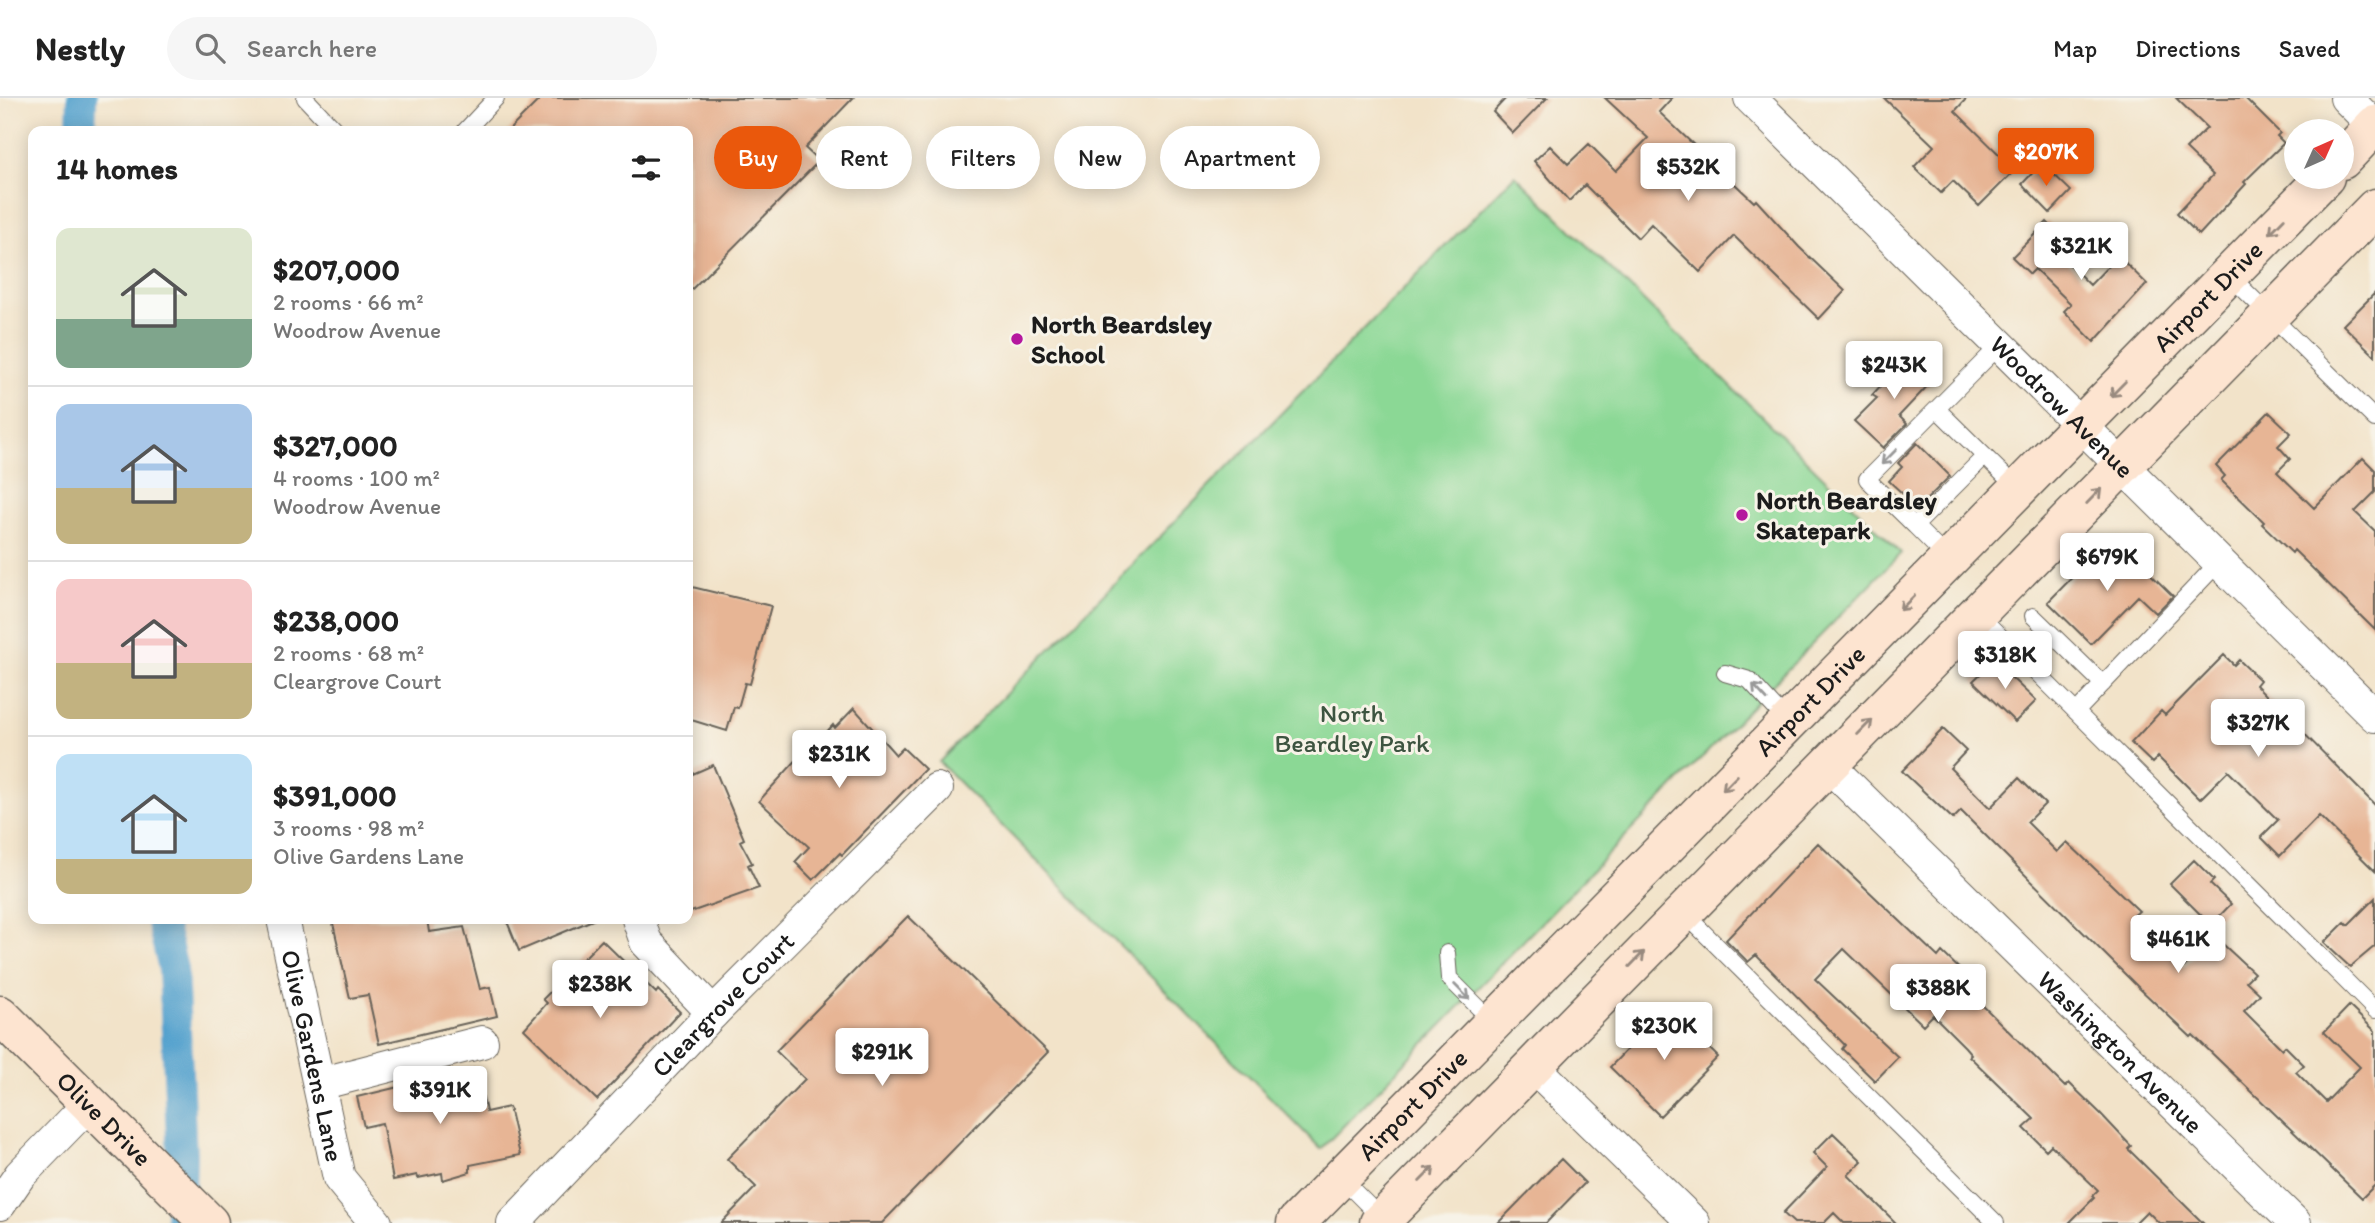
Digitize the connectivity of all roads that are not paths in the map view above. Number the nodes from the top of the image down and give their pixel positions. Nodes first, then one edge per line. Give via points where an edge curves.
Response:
1 (305, 98) edge
2 (496, 98) edge
3 (1750, 98) edge
4 (2346, 98) edge
5 (2375, 125) edge
6 (330, 126) edge
7 (470, 126) edge
8 (2354, 147) edge
9 (2313, 189) edge
10 (2375, 208) edge
11 (2229, 275) junction
12 (2270, 316) junction
13 (2000, 345) junction
14 (1937, 409) junction
15 (2375, 419) edge
16 (2082, 425) junction
17 (1985, 456) junction
18 (2123, 467) junction
19 (2019, 490) junction
20 (1915, 526) junction
21 (1949, 560) junction
22 (2219, 562) junction
23 (1978, 614) junction
24 (2033, 616) dead end
25 (1725, 673) dead end
26 (2103, 684) junction
27 (2076, 712) junction
28 (2375, 716) edge
29 (1789, 723) junction
30 (1827, 764) junction
31 (937, 789) dead end
32 (1683, 912) junction
33 (284, 924) edge
34 (640, 924) edge
35 (1447, 953) dead end
36 (2375, 1010) edge
37 (712, 1013) junction
38 (0, 1015) edge
39 (1494, 1023) junction
40 (482, 1042) dead end
41 (1533, 1066) junction
42 (319, 1084) junction
43 (89, 1104) junction
44 (1341, 1178) junction
45 (0, 1204) edge
46 (1382, 1222) edge
47 (209, 1223) edge
48 (376, 1223) edge
49 (513, 1223) edge
50 (1296, 1223) edge
51 (1694, 1223) edge
52 (1996, 1223) edge
53 (2295, 1223) edge

1 - 6 lane
2 - 7 lane
3 - 13 street, Woodrow Avenue
4 - 5 street
5 - 8 main road
9 -> 11 main road, Airport Drive
10 - 12 main road
11 - 12 lane
11 -> 16 main road, Airport Drive
12 - 15 lane
12 - 18 main road
13 - 14 lane
13 - 16 street, Woodrow Avenue
14 - 17 lane
14 -> 20 lane via 1867,480
16 - 18 street, Woodrow Avenue
16 - 19 main road, Airport Drive
17 - 19 lane
17 - 20 lane
18 - 22 street, Woodrow Avenue
23 -> 18 main road
19 - 21 main road, Airport Drive
20 - 21 lane
21 -> 29 main road, Airport Drive
22 - 26 lane
22 - 28 street, Woodrow Avenue
23 - 27 lane
30 -> 23 main road
24 - 26 lane
29 -> 25 lane via 1749,680
26 - 27 lane
27 - 36 lane
29 -> 39 main road, Airport Drive
30 - 32 main road
30 - 53 street, Washington Avenue
31 - 37 street, Cleargrove Court
41 -> 32 main road
32 - 52 lane
33 - 42 street, Olive Gardens Lane
34 - 37 street via 646,942
35 -> 39 lane via 1449,978
37 - 49 street, Cleargrove Court
38 - 43 main road, Olive Drive
39 - 44 main road, Airport Drive
40 - 42 street
46 -> 41 main road
41 - 51 street
42 - 48 street, Olive Gardens Lane via 339,1178
43 - 45 street via 20,1175
43 - 47 main road, Olive Drive
44 - 46 lane
44 - 50 main road, Airport Drive

